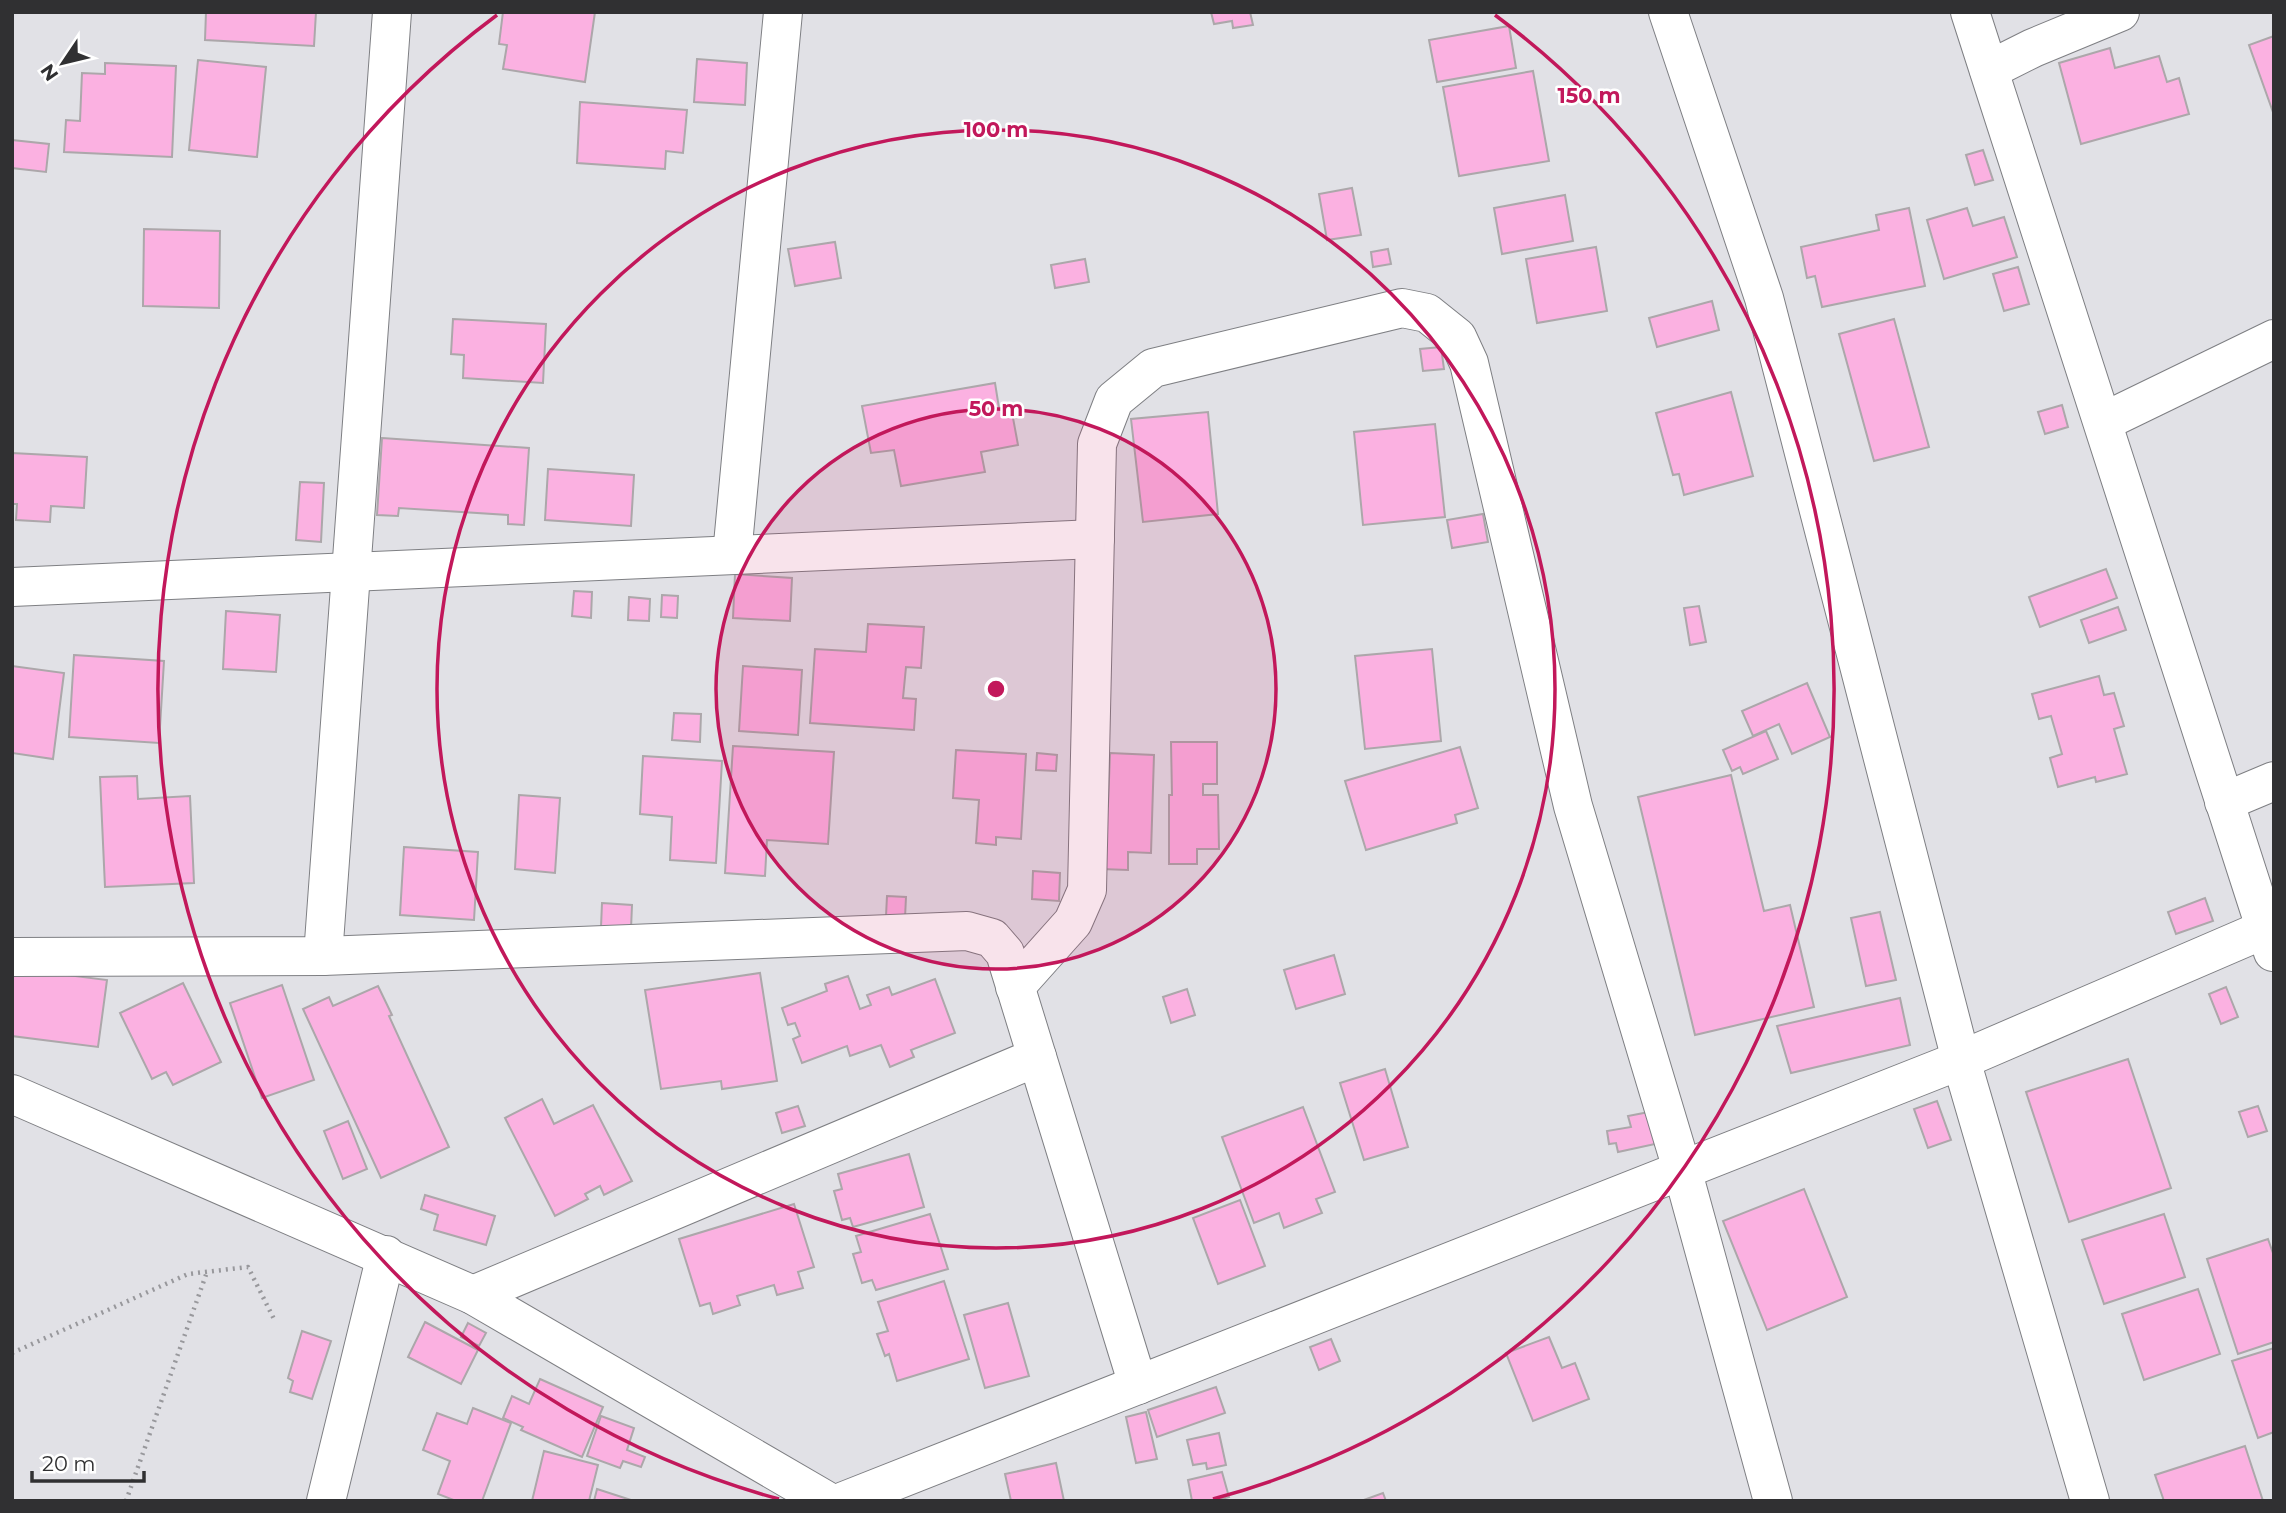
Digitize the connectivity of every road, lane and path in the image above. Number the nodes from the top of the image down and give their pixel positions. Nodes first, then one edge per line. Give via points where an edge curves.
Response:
1 (392, 12) edge
2 (783, 12) edge
3 (1668, 12) edge
4 (1970, 12) edge
5 (2120, 12) edge
6 (1989, 70) junction
7 (2274, 339) edge
8 (2103, 422) junction
9 (1095, 539) junction
10 (732, 555) junction
11 (351, 573) junction
12 (12, 586) edge
13 (2274, 781) edge
14 (2224, 802) junction
15 (2269, 942) edge
16 (323, 956) junction
17 (12, 957) edge
18 (1015, 987) junction
19 (1037, 1057) junction
20 (1961, 1060) junction
21 (12, 1094) edge
22 (1682, 1169) junction
23 (386, 1255) junction
24 (208, 1272) junction
25 (473, 1295) junction
26 (274, 1319) dead end
27 (12, 1353) edge
28 (1138, 1384) junction
29 (126, 1501) edge
30 (327, 1501) edge
31 (827, 1501) edge
32 (844, 1501) edge
33 (1773, 1501) edge
34 (2090, 1501) edge

1 - 11 street
2 - 10 street
3 - 20 street via 1764,298
4 - 6 street
5 - 6 street
6 - 8 street
7 - 8 street
8 - 14 street
9 - 10 street
9 - 18 street via 1087,890 1073,922
9 - 22 street via 1097,444 1114,400 1153,368 1402,308 1427,313 1457,337 1469,363 1573,806
10 - 11 street
11 - 12 street
11 - 16 street
13 - 14 street
14 - 15 street
15 - 20 street
16 - 17 street
16 - 18 street via 967,931 992,938 1005,953
18 - 19 street
19 - 25 street
19 - 28 street
20 - 22 street
20 - 34 street
21 - 23 street
22 - 28 street
22 - 33 street
23 - 25 street
23 - 30 street
24 - 26 path via 248,1267
24 - 27 path via 188,1274
24 - 29 path
25 - 31 street
28 - 32 street

